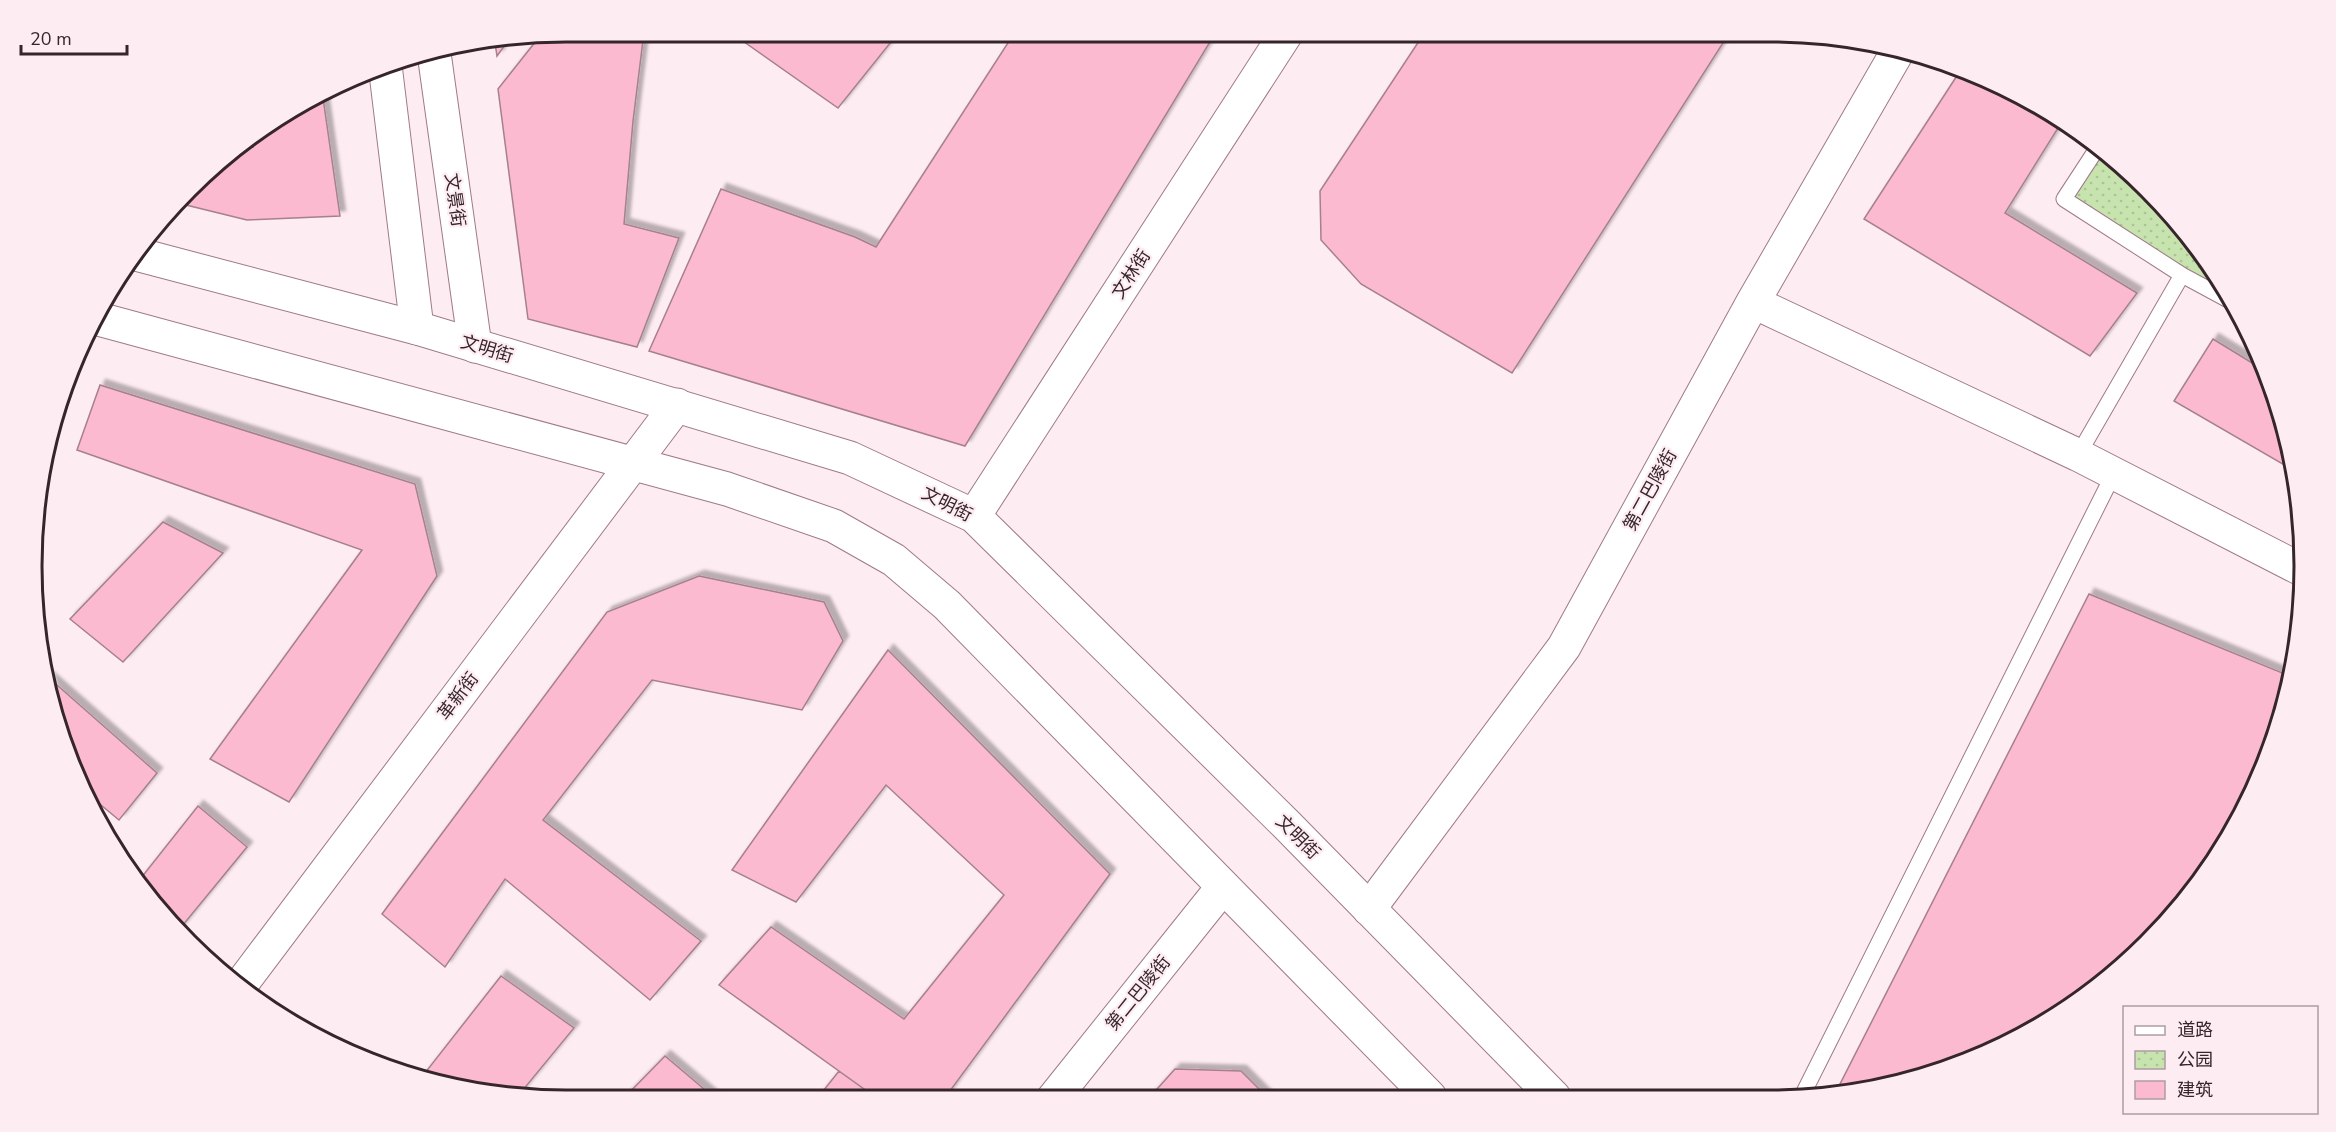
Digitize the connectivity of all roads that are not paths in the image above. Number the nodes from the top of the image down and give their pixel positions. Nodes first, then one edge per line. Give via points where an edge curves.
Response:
1 (1281, 42) edge
2 (1894, 57) edge
3 (436, 59) edge
4 (386, 74) edge
5 (2094, 154) edge
6 (144, 256) edge
7 (2182, 275) junction
8 (2218, 294) edge
9 (1753, 302) junction
10 (103, 320) edge
11 (417, 328) junction
12 (475, 346) junction
13 (677, 405) junction
14 (2078, 455) junction
15 (633, 464) junction
16 (2114, 474) junction
17 (974, 516) junction
18 (2294, 566) edge
19 (1222, 888) junction
20 (1369, 909) junction
21 (245, 980) edge
22 (1806, 1089) edge
23 (1060, 1090) edge
24 (1423, 1090) edge
25 (1547, 1090) edge

1 - 17 main road, 文林街
2 - 9 main road, 第二巴陵街
3 - 12 main road, 文景街
4 - 11 main road
5 - 7 lane via 2064,199
6 - 11 main road, 文明街
7 - 8 lane
7 - 14 lane
9 - 14 street
9 - 20 main road, 第二巴陵街 via 1564,647
10 - 15 main road
11 - 12 main road, 文明街
12 - 13 main road, 文明街
13 - 15 main road, 革新街
13 - 17 main road, 文明街 via 850,458
14 - 16 street
15 - 19 main road via 727,489 834,526 894,560 947,605
15 - 21 main road, 革新街
16 - 18 street
16 - 22 lane
17 - 20 main road, 文明街
19 - 23 main road, 第二巴陵街
19 - 24 main road
20 - 25 main road, 文明街

